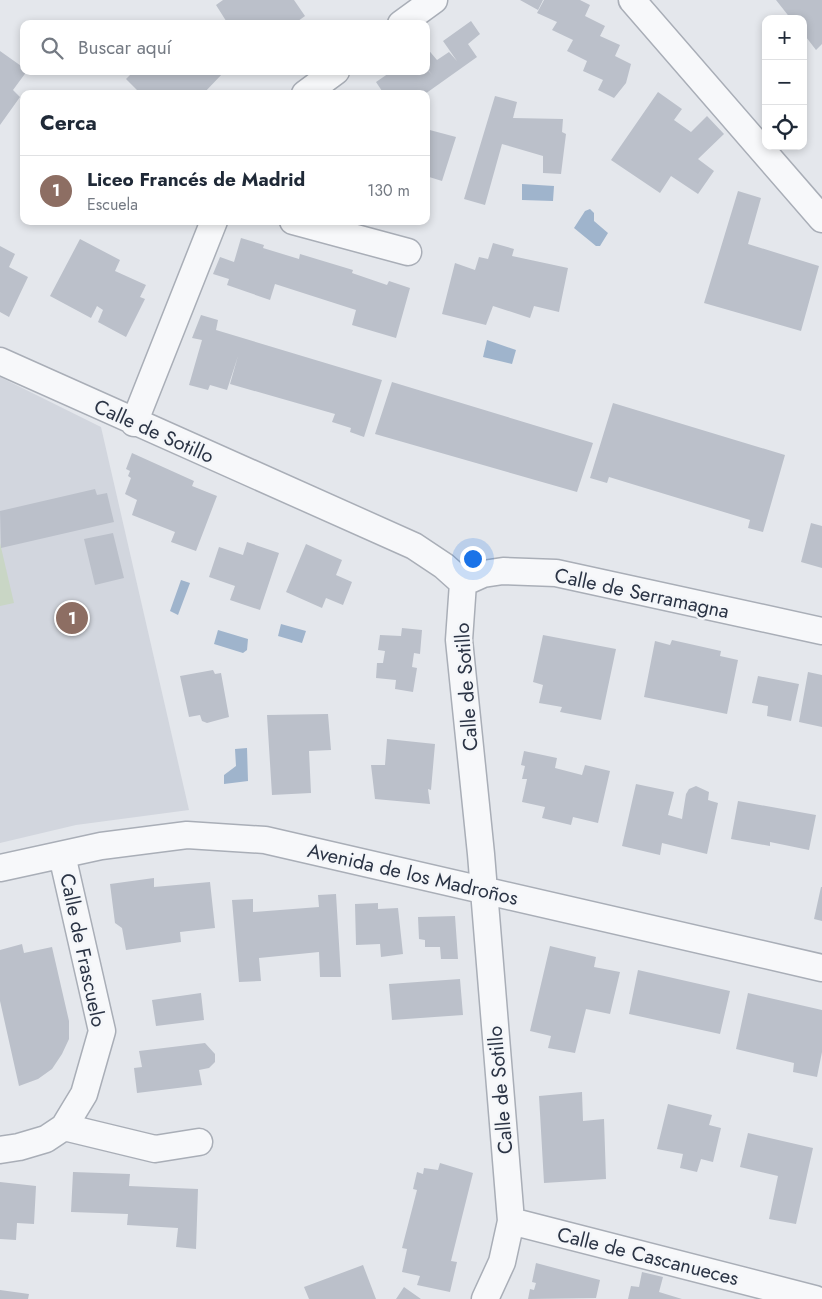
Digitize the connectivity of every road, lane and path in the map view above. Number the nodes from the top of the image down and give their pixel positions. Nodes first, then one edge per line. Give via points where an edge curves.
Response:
1 (434, 0) edge
2 (632, 0) edge
3 (406, 20) edge
4 (331, 75) edge
5 (310, 90) edge
6 (822, 219) edge
7 (212, 225) edge
8 (308, 225) edge
9 (408, 252) dead end
10 (0, 361) edge
11 (134, 423) junction
12 (463, 583) junction
13 (822, 631) edge
14 (62, 855) junction
15 (0, 868) edge
16 (484, 892) junction
17 (822, 968) edge
18 (64, 1127) junction
19 (199, 1142) dead end
20 (0, 1150) edge
21 (511, 1221) junction
22 (485, 1299) edge
23 (815, 1299) edge

1 - 3 street
2 - 6 street
4 - 5 street
7 - 11 street
8 - 9 street
10 - 11 street, Calle de Sotillo
11 - 12 street, Calle de Sotillo via 414,546
12 - 13 street, Calle de Serramagna via 483,574 503,571 556,573
12 - 16 street, Calle de Sotillo via 459,640
14 - 15 street, Avenida de los Madroños
14 - 16 street, Avenida de los Madroños via 145,839 229,836 298,847
14 - 18 street, Calle de Frascuelo via 102,1032 84,1094
16 - 17 street, Avenida de los Madroños
16 - 21 street, Calle de Sotillo
18 - 19 street via 154,1150
18 - 20 street, Calle de Frascuelo via 46,1139
21 - 22 street, Calle de Sotillo via 502,1262
21 - 23 street, Calle de Cascanueces

